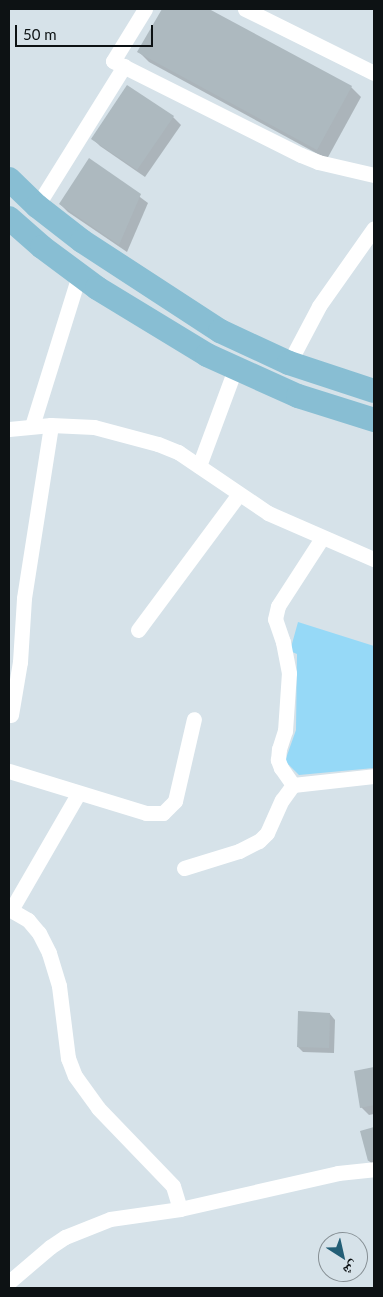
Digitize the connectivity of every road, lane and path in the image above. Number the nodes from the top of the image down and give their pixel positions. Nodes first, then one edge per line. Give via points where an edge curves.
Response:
1 (145, 9) edge
2 (245, 9) edge
3 (124, 66) junction
4 (374, 73) edge
5 (374, 175) edge
6 (9, 179) edge
7 (37, 206) junction
8 (9, 218) edge
9 (374, 228) edge
10 (80, 275) junction
11 (289, 363) junction
12 (235, 369) junction
13 (374, 390) edge
14 (374, 420) edge
15 (51, 425) junction
16 (32, 426) junction
17 (9, 429) edge
18 (199, 466) junction
19 (238, 494) junction
20 (322, 538) junction
21 (374, 560) edge
22 (138, 630) dead end
23 (11, 715) dead end
24 (194, 719) dead end
25 (9, 771) edge
26 (374, 776) edge
27 (293, 785) junction
28 (78, 794) junction
29 (184, 868) dead end
30 (10, 909) edge
31 (374, 1169) edge
32 (180, 1209) junction
33 (9, 1282) edge

1 - 3 street via 113,61
2 - 4 street
3 - 5 street via 301,155
3 - 7 street
6 - 7 main road
7 - 11 main road via 82,241 184,310
8 - 10 main road
9 - 11 street via 319,306
10 - 12 main road via 137,314
10 - 16 street
11 - 13 main road
12 - 14 main road via 298,396
12 - 18 street
15 - 16 street
15 - 18 street via 94,427 134,437 178,452
15 - 23 street via 24,598 20,662
16 - 17 street
18 - 19 street
19 - 20 street via 268,513
19 - 22 street
20 - 21 street
20 - 27 street via 278,606 275,619 289,673 285,731 278,760
24 - 28 street via 175,801 163,813 146,813
25 - 28 street
26 - 27 street
27 - 29 street via 282,800 267,833 259,841 239,851
28 - 30 street
30 - 32 street via 28,920 50,952 59,986 68,1058 75,1076 98,1108 173,1186
31 - 32 street
32 - 33 street via 110,1219 91,1226 50,1247

